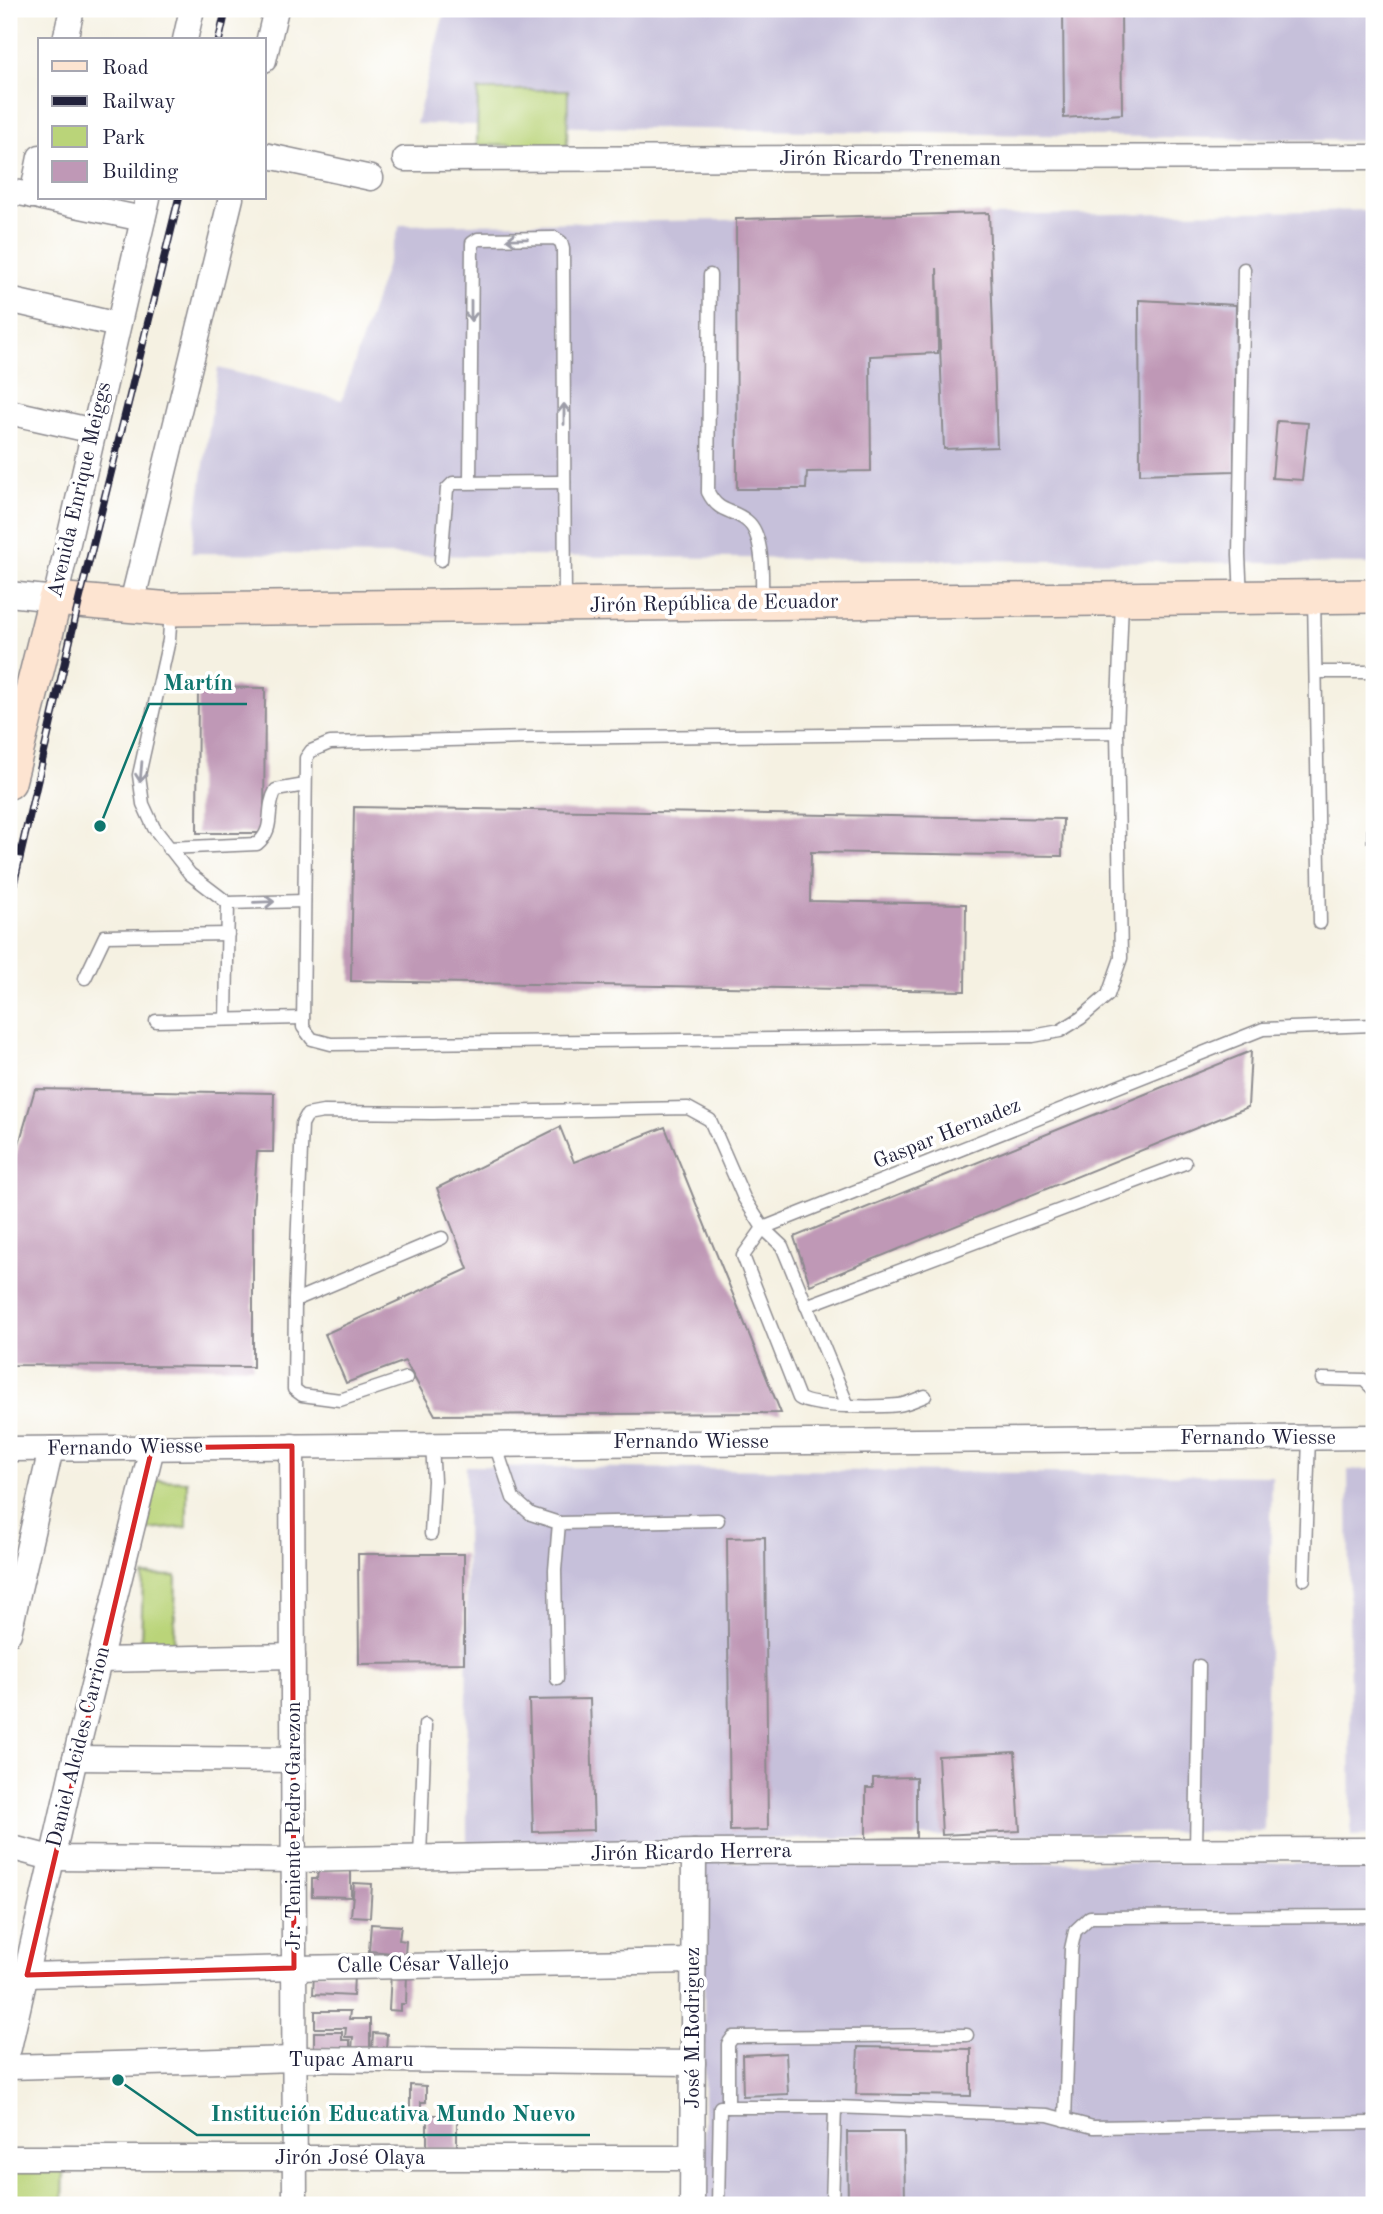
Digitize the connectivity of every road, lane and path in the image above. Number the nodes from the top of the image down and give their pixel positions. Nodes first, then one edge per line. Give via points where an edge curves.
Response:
1 (72, 9) edge
2 (192, 9) edge
3 (276, 9) edge
4 (65, 38) edge
5 (185, 38) edge
6 (266, 52) edge
7 (266, 155) edge
8 (1374, 157) edge
9 (405, 159) dead end
10 (38, 166) edge
11 (371, 178) dead end
12 (31, 196) edge
13 (69, 200) edge
14 (231, 200) edge
15 (145, 208) edge
16 (1244, 269) dead end
17 (710, 275) dead end
18 (9, 300) edge
19 (118, 325) junction
20 (9, 412) edge
21 (94, 431) junction
22 (470, 482) junction
23 (564, 482) junction
24 (441, 560) dead end
25 (9, 594) edge
26 (1374, 596) edge
27 (1314, 597) junction
28 (1241, 598) junction
29 (55, 599) junction
30 (1122, 600) junction
31 (762, 603) junction
32 (565, 606) junction
33 (131, 607) junction
34 (171, 609) junction
35 (1316, 672) junction
36 (1374, 672) edge
37 (16, 722) edge
38 (1117, 732) junction
39 (9, 782) edge
40 (306, 785) junction
41 (168, 848) junction
42 (304, 901) junction
43 (228, 903) junction
44 (1320, 923) dead end
45 (228, 934) junction
46 (85, 978) dead end
47 (303, 1018) junction
48 (226, 1019) junction
49 (156, 1021) dead end
50 (1374, 1025) edge
51 (1185, 1163) dead end
52 (763, 1228) junction
53 (442, 1238) dead end
54 (295, 1300) junction
55 (806, 1306) junction
56 (406, 1378) dead end
57 (1322, 1379) dead end
58 (1374, 1390) edge
59 (925, 1396) dead end
60 (848, 1406) junction
61 (1374, 1437) edge
62 (1309, 1438) junction
63 (432, 1444) junction
64 (495, 1444) junction
65 (292, 1446) junction
66 (152, 1448) junction
67 (9, 1449) edge
68 (51, 1449) junction
69 (1374, 1510) edge
70 (718, 1520) dead end
71 (559, 1523) junction
72 (431, 1534) dead end
73 (1374, 1536) edge
74 (1304, 1579) dead end
75 (9, 1633) edge
76 (293, 1656) junction
77 (100, 1660) junction
78 (1199, 1666) dead end
79 (557, 1679) dead end
80 (425, 1725) dead end
81 (75, 1758) junction
82 (293, 1760) junction
83 (9, 1847) edge
84 (1196, 1850) junction
85 (1374, 1850) edge
86 (694, 1852) junction
87 (420, 1857) junction
88 (51, 1858) junction
89 (294, 1860) junction
90 (1374, 1916) edge
91 (693, 1961) junction
92 (294, 1968) junction
93 (27, 1975) junction
94 (967, 2035) dead end
95 (9, 2048) edge
96 (295, 2060) junction
97 (693, 2063) junction
98 (9, 2067) edge
99 (727, 2107) junction
100 (835, 2107) junction
101 (1066, 2120) junction
102 (1374, 2123) edge
103 (9, 2158) edge
104 (295, 2158) junction
105 (692, 2158) junction
106 (295, 2205) edge
107 (692, 2205) edge
108 (719, 2205) edge
109 (832, 2205) edge

1 - 4 street
2 - 5 street
3 - 6 street
7 - 11 street
8 - 9 street, Jirón Ricardo Treneman
10 - 12 street
13 - 15 street
14 - 33 street
15 - 19 street, Avenida Enrique Meiggs
16 - 28 lane
17 - 31 lane via 708,492 714,504 746,520 757,532
18 - 19 street
19 - 21 street, Avenida Enrique Meiggs
20 - 21 street
21 - 29 street, Avenida Enrique Meiggs
22 - 23 lane
23 -> 22 lane via 563,249 555,238 478,239 472,243
22 - 24 lane via 453,483 447,489
23 - 32 lane
25 - 29 street
26 - 27 street, Jirón República de Ecuador
27 - 28 street, Jirón República de Ecuador
27 - 35 lane
28 - 30 street, Jirón República de Ecuador
29 - 33 street, Jirón República de Ecuador
29 - 37 street, Avenida Enrique Meiggs
30 - 31 street, Jirón República de Ecuador
30 - 38 lane
31 - 32 street, Jirón República de Ecuador
32 - 34 street, Jirón República de Ecuador
33 - 34 street, Jirón República de Ecuador
34 -> 41 lane via 169,640 138,775 143,804
35 - 36 lane
35 - 44 lane
37 - 39 street, Avenida Enrique Meiggs
38 - 40 lane via 330,743 306,758
38 - 47 lane via 1121,958 1108,995 1060,1031 1032,1036 331,1044 312,1039 303,1027
40 - 41 lane via 276,790 269,802 270,827 257,844
40 - 42 lane
41 - 43 lane via 190,874
43 -> 42 lane
42 - 47 lane
43 - 45 lane
45 - 46 lane via 105,936
45 - 48 lane
47 - 48 lane
48 - 49 lane
50 - 52 lane, Gaspar Hernadez via 1263,1029
51 - 55 lane
52 - 54 lane via 744,1198 710,1120 688,1108 315,1113 307,1115 302,1124
52 - 55 lane via 782,1246
52 - 60 lane via 743,1256 799,1398
53 - 54 lane
54 - 56 lane via 294,1389 298,1393 340,1400
55 - 60 lane
57 - 58 lane via 1364,1380
59 - 60 lane via 901,1405
61 - 62 street, Fernando Wiesse
62 - 64 street, Fernando Wiesse
62 - 74 lane
63 - 64 street, Fernando Wiesse
63 - 65 street, Fernando Wiesse
63 - 72 lane
64 - 71 lane via 513,1498 531,1514
65 - 66 street, Fernando Wiesse
65 - 76 street, Jr. Teniente Pedro Garezon
66 - 68 street, Fernando Wiesse
66 - 77 street, Daniel Alcides Carrion
67 - 68 street, Fernando Wiesse
68 - 75 street
69 - 73 lane
70 - 71 lane
71 - 79 lane
76 - 77 street
76 - 82 street, Jr. Teniente Pedro Garezon
77 - 81 street, Daniel Alcides Carrion
78 - 84 lane
80 - 87 lane
81 - 82 street
81 - 88 street, Daniel Alcides Carrion
82 - 89 street, Jr. Teniente Pedro Garezon
83 - 88 street, Jirón Ricardo Herrera
84 - 85 street, Jirón Ricardo Herrera
84 - 86 street, Jirón Ricardo Herrera
86 - 87 street, Jirón Ricardo Herrera
86 - 91 street, José M.Rodriguez
87 - 89 street, Jirón Ricardo Herrera
88 - 89 street, Jirón Ricardo Herrera
88 - 93 street, Daniel Alcides Carrion
89 - 92 street, Jr. Teniente Pedro Garezon
90 - 101 lane via 1090,1917 1075,1931 1071,1949
91 - 92 street, Calle César Vallejo
91 - 97 street, José M.Rodriguez
92 - 93 street, Calle César Vallejo
92 - 96 street, Jr. Teniente Pedro Garezon
93 - 95 street, Daniel Alcides Carrion
94 - 99 lane via 733,2037 728,2044
96 - 97 street, Tupac Amaru
96 - 98 street, Tupac Amaru
96 - 104 street, Jr. Teniente Pedro Garezon
97 - 105 street, José M.Rodriguez
99 - 100 lane
99 - 108 lane via 720,2106
100 - 101 lane via 1048,2115
100 - 109 lane
101 - 102 lane via 1093,2127
103 - 104 street, Jirón José Olaya
104 - 105 street, Jirón José Olaya
104 - 106 street, Jr. Teniente Pedro Garezon
105 - 107 street, José M.Rodriguez

